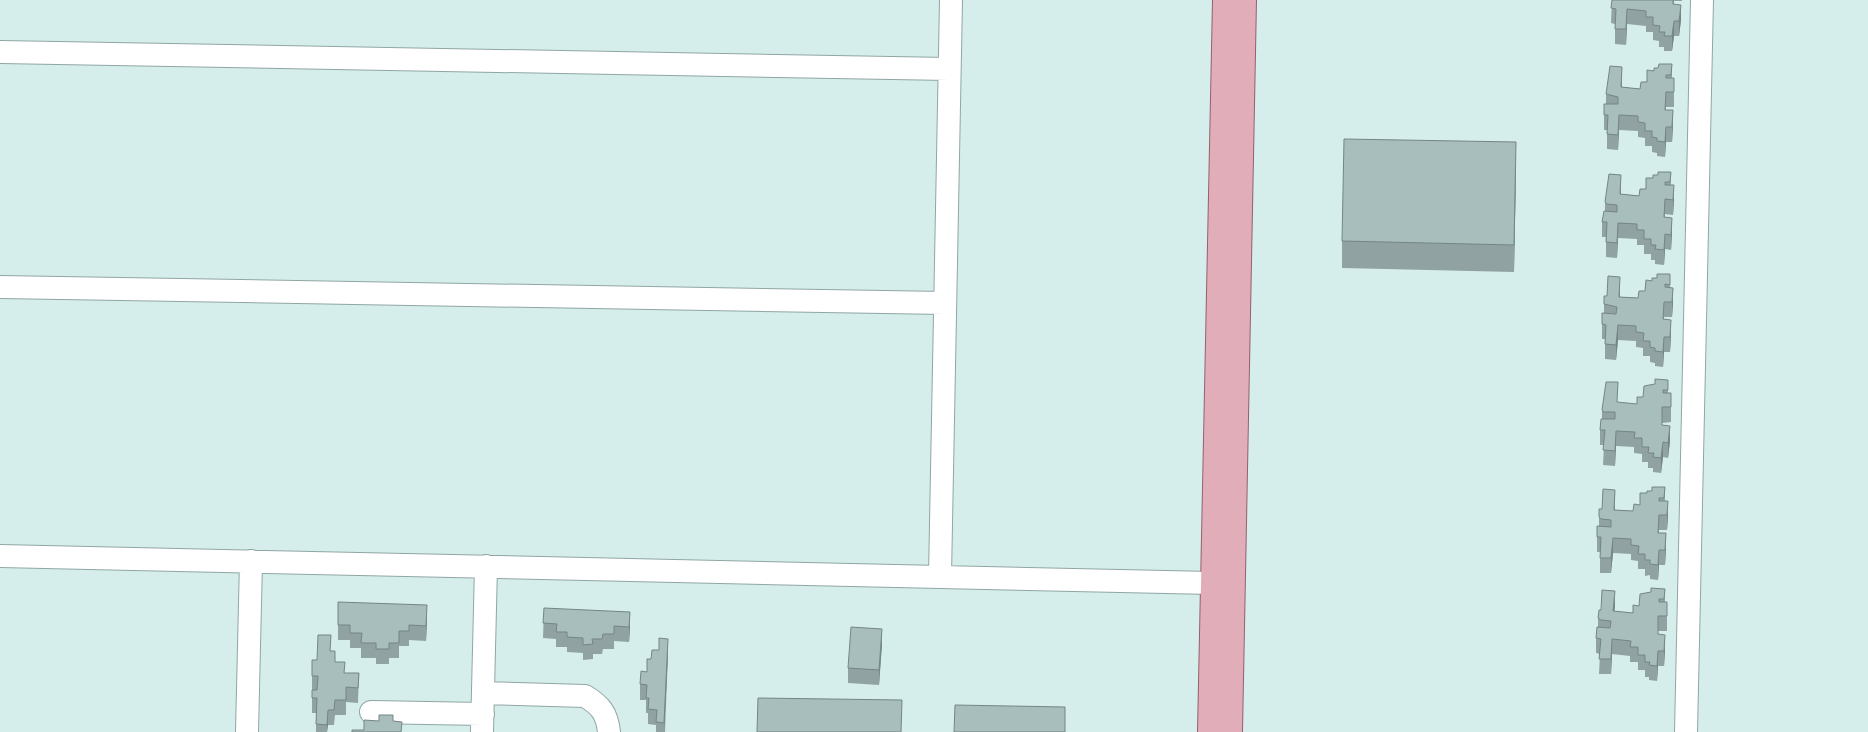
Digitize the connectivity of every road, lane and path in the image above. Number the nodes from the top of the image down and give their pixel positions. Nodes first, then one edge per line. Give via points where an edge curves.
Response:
1 (951, 0) edge
2 (1224, 0) edge
3 (1245, 0) edge
4 (1702, 0) edge
5 (0, 52) edge
6 (949, 68) junction
7 (0, 287) edge
8 (945, 303) junction
9 (0, 556) edge
10 (250, 561) junction
11 (486, 566) junction
12 (940, 576) junction
13 (1212, 583) junction
14 (371, 712) dead end
15 (483, 713) edge
16 (247, 732) edge
17 (609, 732) edge
18 (1209, 732) edge
19 (1231, 732) edge
20 (1686, 732) edge

1 - 6 street
2 - 13 main road
3 - 19 main road
4 - 20 street
5 - 6 street
6 - 8 street
7 - 8 street
8 - 12 street
9 - 10 street
10 - 11 street
10 - 16 street
11 - 12 street
11 - 15 street
12 - 13 street
13 - 18 main road
14 - 15 street
15 - 17 street via 585,696 598,704 605,716

